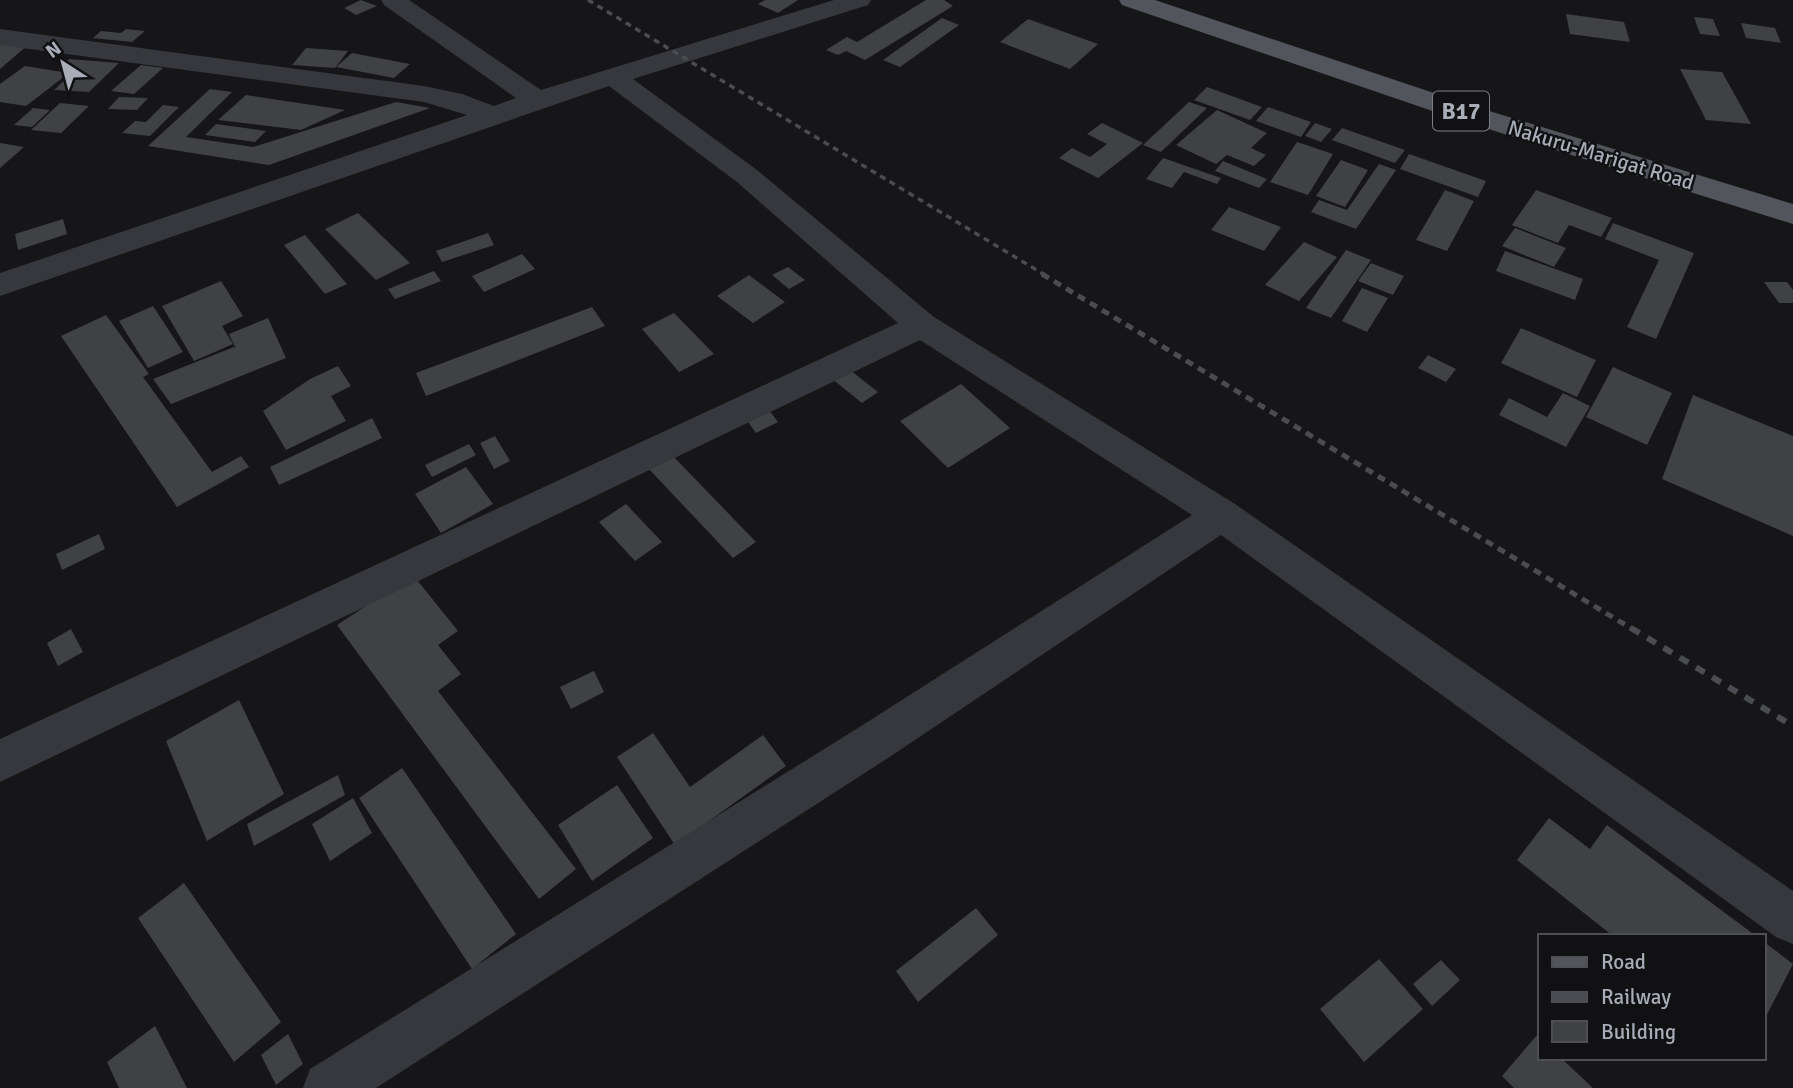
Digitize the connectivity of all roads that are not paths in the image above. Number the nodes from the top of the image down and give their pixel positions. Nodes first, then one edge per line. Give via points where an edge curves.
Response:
1 (393, 0) edge
2 (859, 0) edge
3 (1131, 0) edge
4 (0, 37) edge
5 (612, 76) junction
6 (537, 100) junction
7 (494, 115) junction
8 (1793, 214) edge
9 (0, 285) edge
10 (922, 325) junction
11 (1222, 515) junction
12 (0, 761) edge
13 (1793, 920) edge
14 (329, 1088) edge

1 - 6 street
2 - 5 street
3 - 8 main road, Nakuru-Marigat Road / B17 via 1463,112
4 - 7 street via 424,94
5 - 6 street
5 - 10 street via 747,176
6 - 7 street
7 - 9 street
10 - 11 street
10 - 12 street
11 - 13 street
11 - 14 street via 861,751

